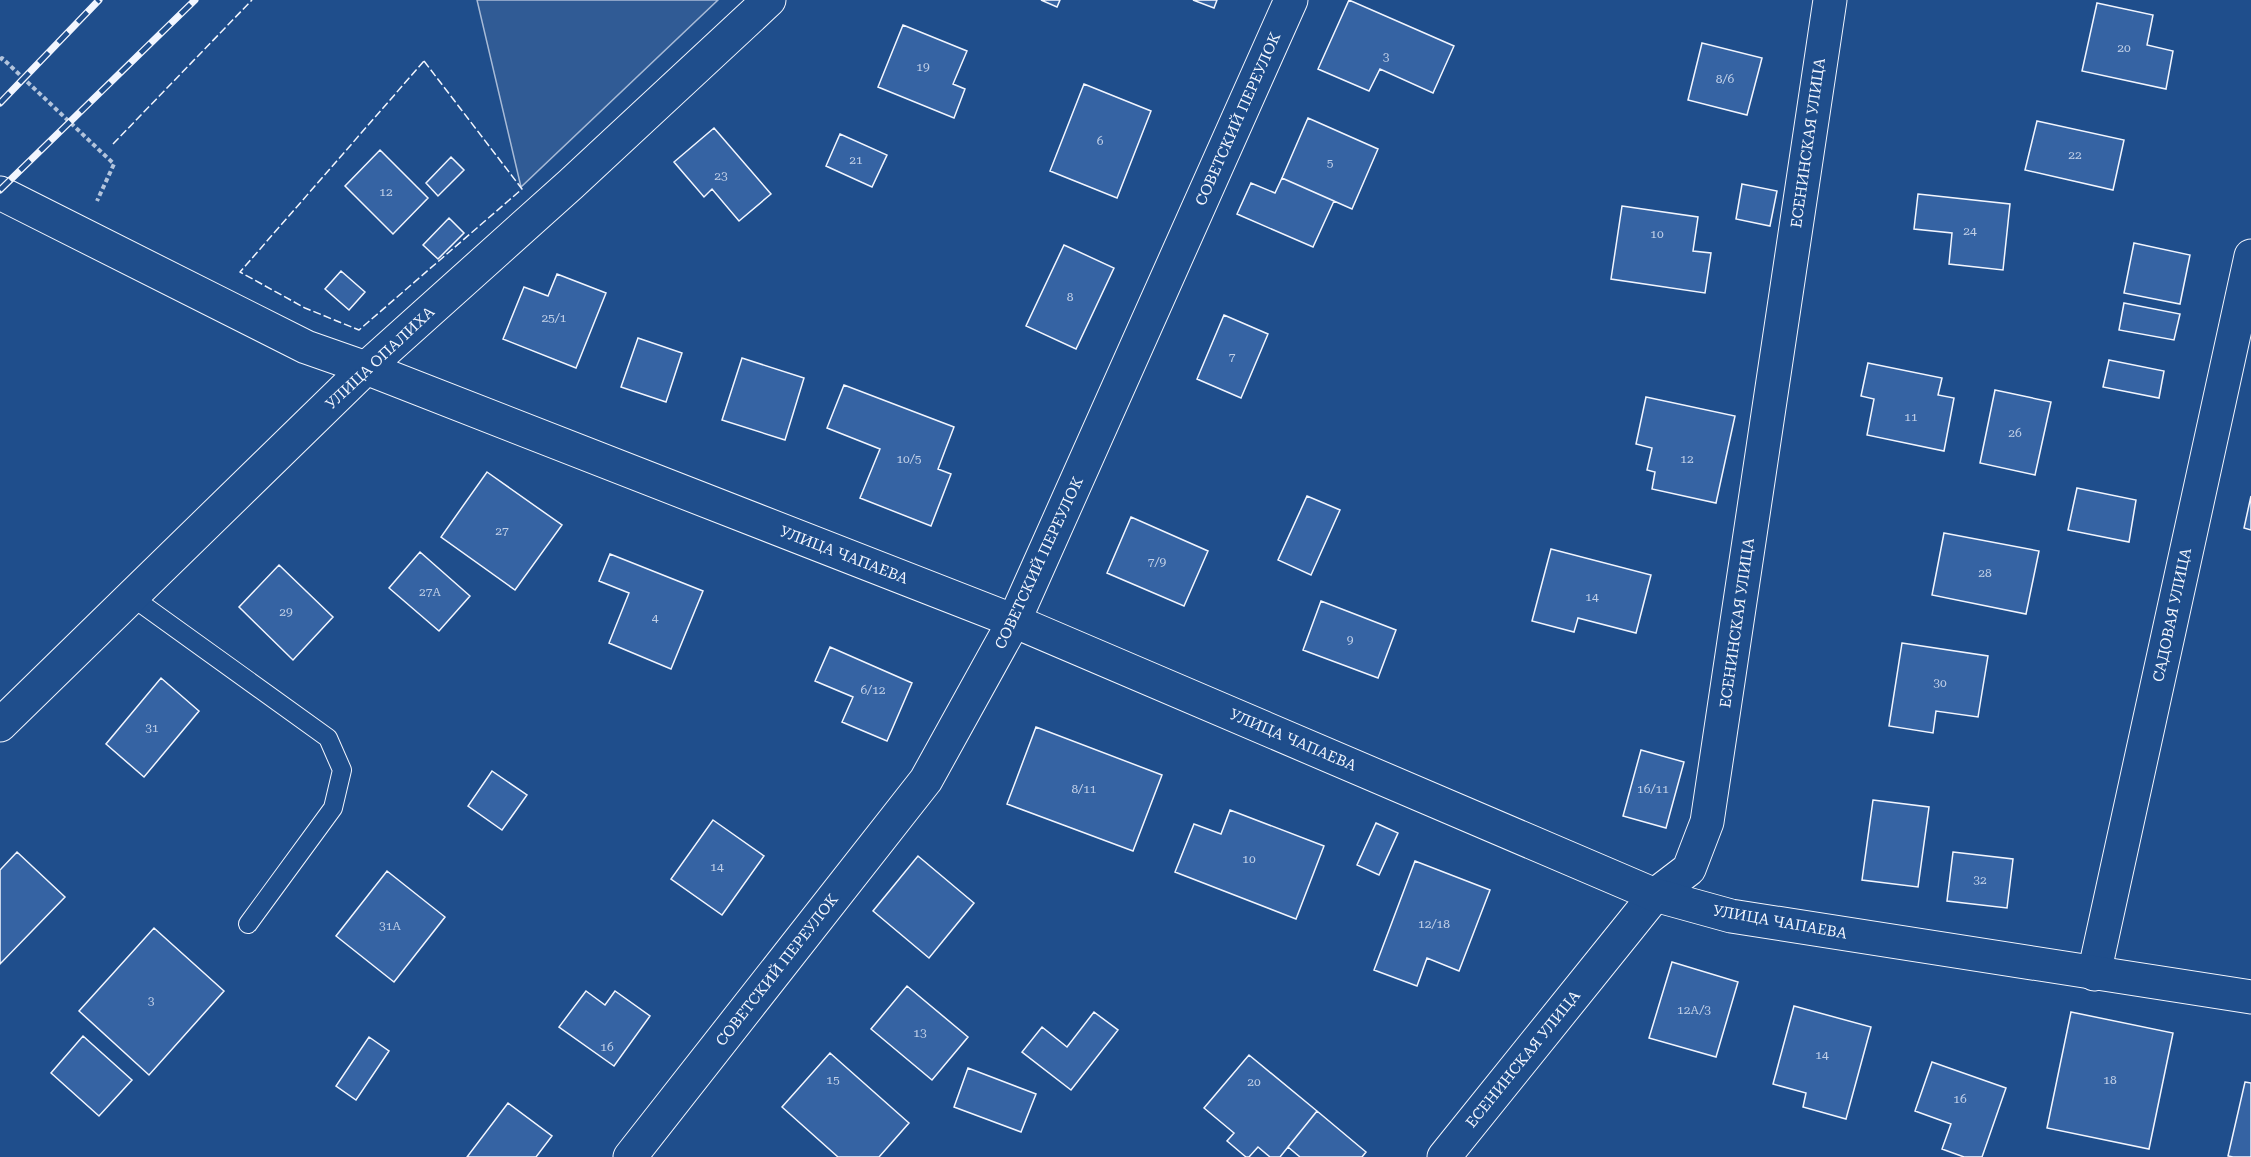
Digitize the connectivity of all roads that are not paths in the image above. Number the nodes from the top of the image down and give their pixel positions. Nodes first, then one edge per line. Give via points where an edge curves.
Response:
1 (769, 0) edge
2 (1291, 0) edge
3 (1830, 0) edge
4 (0, 194) edge
5 (2251, 256) edge
6 (366, 368) junction
7 (132, 597) junction
8 (1014, 621) junction
9 (0, 725) edge
10 (1655, 895) junction
11 (248, 924) dead end
12 (2094, 974) junction
13 (2251, 997) edge
14 (630, 1157) edge
15 (1443, 1157) edge

1 - 6 street, УЛИЦА ОПАЛИХА
2 - 8 street, СОВЕТСКИЙ ПЕРЕУЛОК
3 - 10 street, ЕСЕНИНСКАЯ УЛИЦА via 1707,822 1689,869
4 - 6 street, УЛИЦА ЧАПАЕВА via 306,347
5 - 12 street, САДОВАЯ УЛИЦА
6 - 7 street, УЛИЦА ОПАЛИХА
6 - 8 street, УЛИЦА ЧАПАЕВА
7 - 9 street, УЛИЦА ОПАЛИХА
7 - 11 lane via 328,738 342,770 333,808
8 - 10 street, УЛИЦА ЧАПАЕВА
8 - 14 street, СОВЕТСКИЙ ПЕРЕУЛОК via 927,780
10 - 12 street, УЛИЦА ЧАПАЕВА via 1731,916
10 - 15 street, ЕСЕНИНСКАЯ УЛИЦА
12 - 13 street, УЛИЦА ЧАПАЕВА

